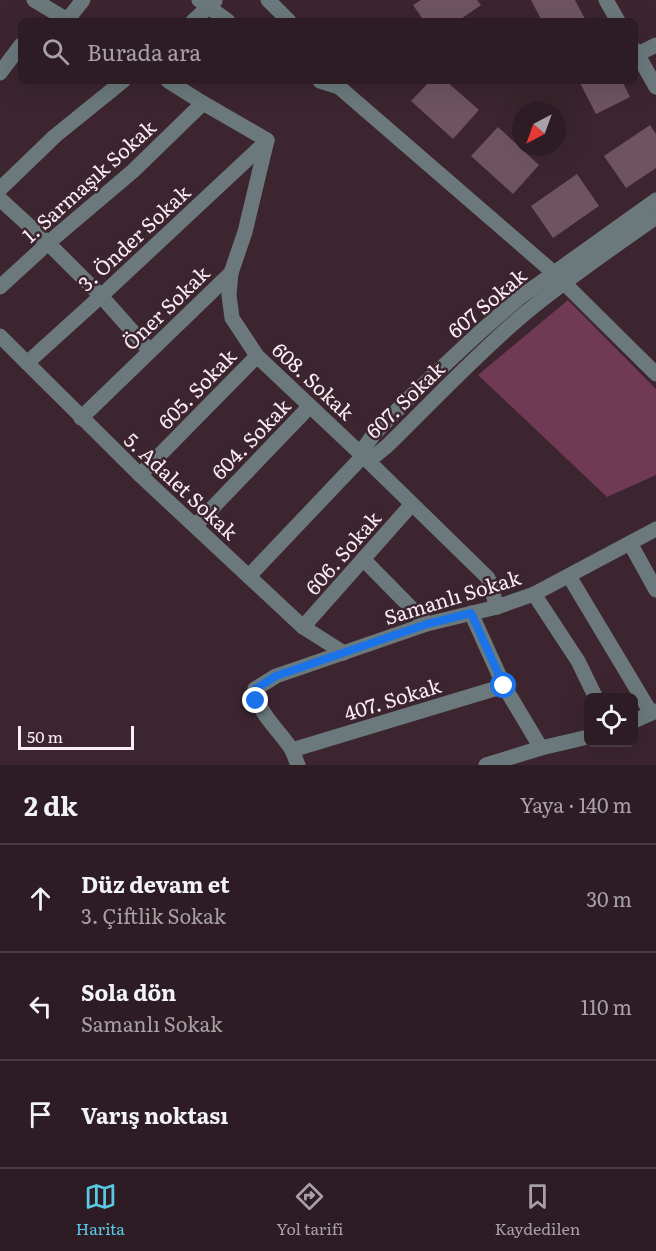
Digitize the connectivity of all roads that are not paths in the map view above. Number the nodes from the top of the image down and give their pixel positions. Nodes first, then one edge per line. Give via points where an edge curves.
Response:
1 (34, 0) edge
2 (83, 0) edge
3 (268, 0) edge
4 (606, 0) edge
5 (208, 2) edge
6 (43, 15) edge
7 (70, 18) edge
8 (195, 18) edge
9 (225, 18) edge
10 (286, 18) edge
11 (616, 18) edge
12 (656, 45) edge
13 (18, 49) edge
14 (638, 51) edge
15 (638, 56) edge
16 (0, 73) edge
17 (119, 84) edge
18 (173, 84) edge
19 (337, 84) edge
20 (656, 87) edge
21 (203, 103) junction
22 (267, 140) junction
23 (0, 189) edge
24 (0, 199) edge
25 (656, 200) edge
26 (656, 217) edge
27 (48, 243) junction
28 (231, 273) junction
29 (559, 278) junction
30 (0, 287) edge
31 (101, 296) junction
32 (0, 336) edge
33 (150, 351) junction
34 (256, 356) junction
35 (27, 363) junction
36 (656, 374) edge
37 (310, 406) junction
38 (81, 418) junction
39 (363, 456) junction
40 (140, 475) junction
41 (412, 504) junction
42 (195, 526) junction
43 (656, 529) edge
44 (630, 543) junction
45 (363, 560) junction
46 (249, 576) junction
47 (569, 576) junction
48 (656, 591) edge
49 (534, 594) junction
50 (497, 606) junction
51 (471, 613) junction
52 (427, 624) junction
53 (303, 627) junction
54 (344, 653) junction
55 (504, 686) junction
56 (594, 693) edge
57 (654, 712) edge
58 (638, 719) edge
59 (584, 738) edge
60 (541, 748) junction
61 (292, 750) junction
62 (298, 765) edge
63 (486, 765) edge

1 - 6 street
2 - 7 street
3 - 10 street
4 - 11 street
5 - 8 street
5 - 9 street
12 - 14 street
13 - 16 street
15 - 20 street
17 - 23 street via 55,136
18 - 21 street
19 - 29 street
21 - 22 street
21 - 27 street, 1. Sarmaşık Sokak via 133,171
22 - 28 street, Öner Sokak
22 - 31 street, 3. Önder Sokak
24 - 27 street
25 - 29 street, 607 Sokak
26 - 29 street
27 - 30 street, 1. Sarmaşık Sokak
27 - 31 street
28 - 33 street, Öner Sokak
28 - 34 street, 608. Sokak via 232,318
29 - 36 street
29 - 39 street, 607 Sokak via 519,298 480,332 408,399 366,445
31 - 33 street
31 - 35 street, 3. Önder Sokak
32 - 35 street, 5. Adalet Sokak
33 - 38 street, Öner Sokak
34 - 37 street, 608. Sokak
34 - 40 street, 605. Sokak
35 - 38 street, 5. Adalet Sokak
37 - 39 street, 608. Sokak
37 - 42 street, 604. Sokak
38 - 40 street, 5. Adalet Sokak
39 - 41 street, 608. Sokak
39 - 46 street, 607. Sokak
40 - 42 street, 5. Adalet Sokak
41 - 45 street, 606. Sokak
41 - 50 street, 608. Sokak via 488,578
42 - 46 street, 5. Adalet Sokak
43 - 44 street, Samanlı Sokak
44 - 47 street, Samanlı Sokak
44 - 48 street
45 - 52 street
45 - 53 street, 606. Sokak
46 - 53 street, 5. Adalet Sokak
47 - 49 street, Samanlı Sokak
47 - 57 street
49 - 50 street, Samanlı Sokak
49 - 56 street via 578,661
50 - 51 street, Samanlı Sokak
51 - 52 street, Samanlı Sokak
51 - 55 street
52 - 54 street, Samanlı Sokak
53 - 54 street, 5. Adalet Sokak
54 - 61 street, Samanlı Sokak via 276,676 255,689 256,701
55 - 60 street
55 - 61 street, 407. Sokak
57 - 58 street
59 - 60 street
60 - 63 street
61 - 62 street

